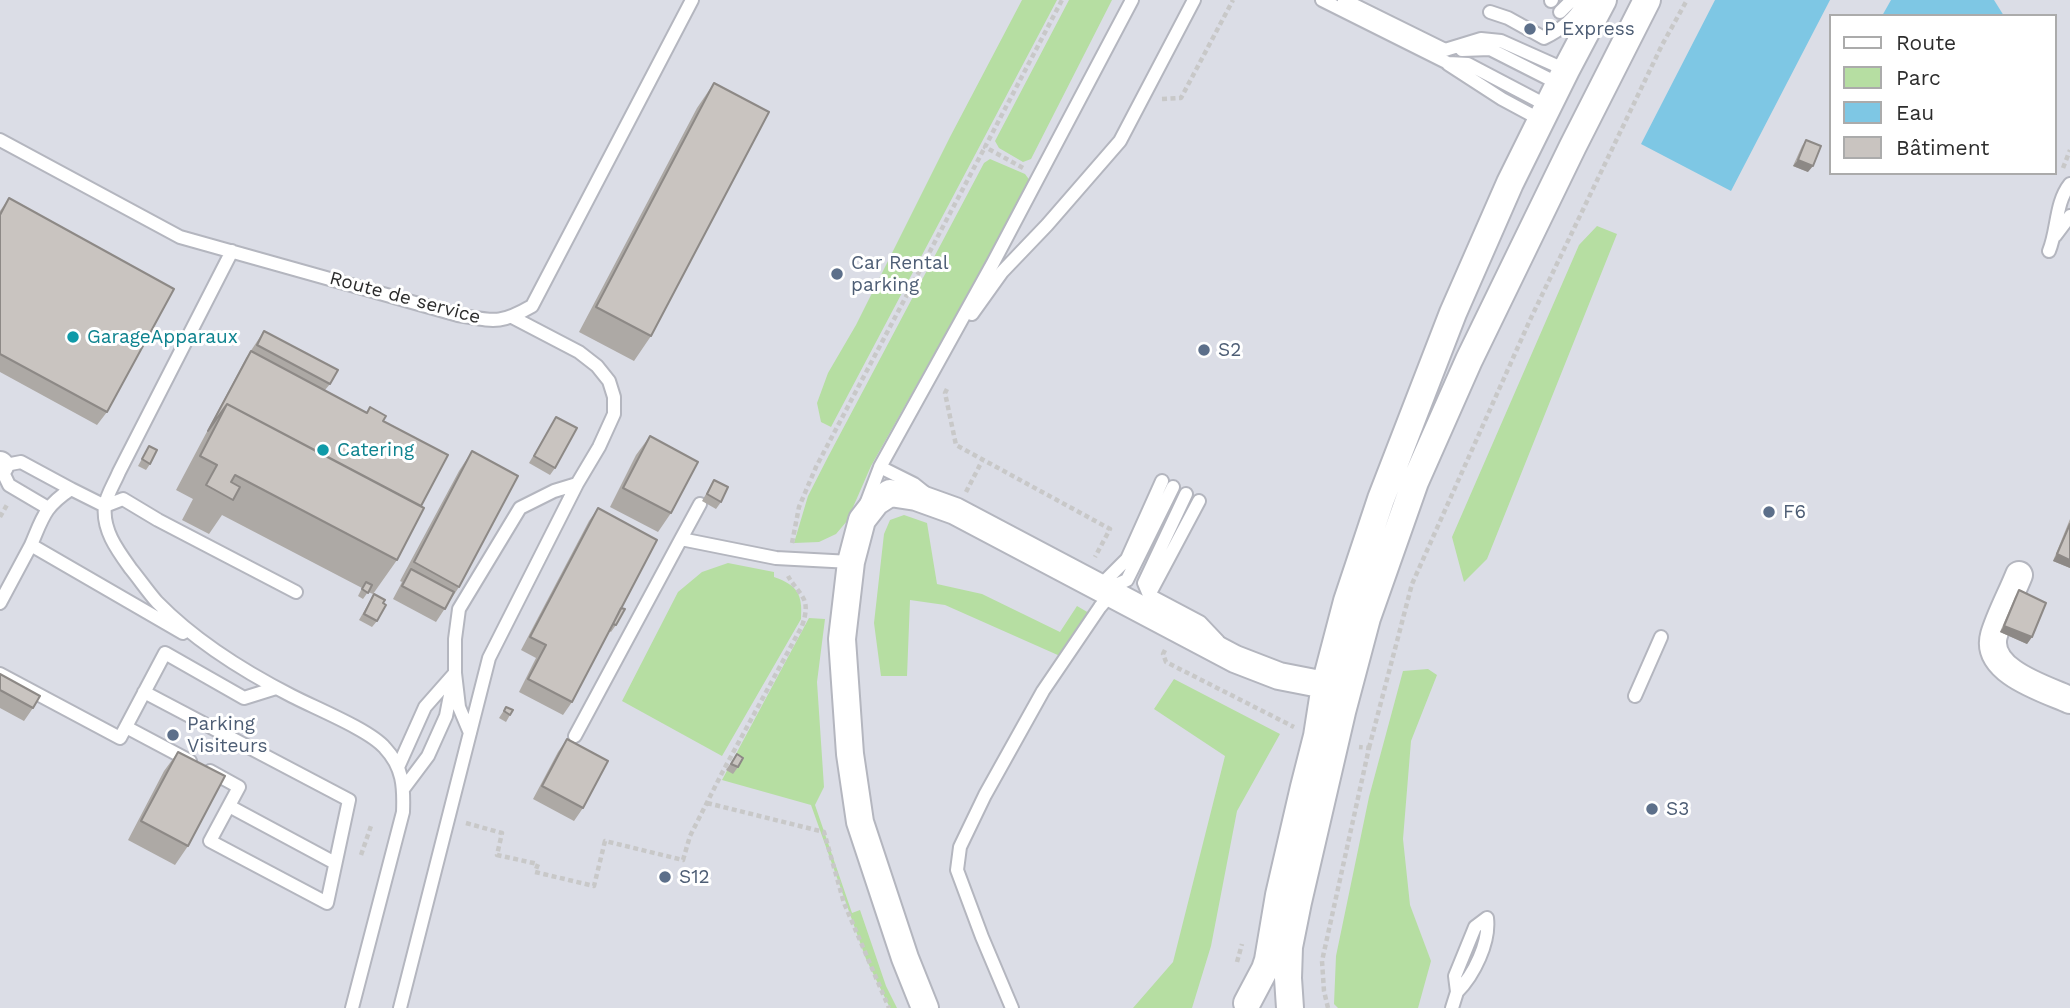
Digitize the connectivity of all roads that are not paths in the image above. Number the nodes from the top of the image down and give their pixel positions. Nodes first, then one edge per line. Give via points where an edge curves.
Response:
1 (692, 0) edge
2 (1132, 0) edge
3 (1194, 0) edge
4 (1322, 0) edge
5 (1344, 0) edge
6 (1572, 0) edge
7 (1585, 0) edge
8 (1603, 0) edge
9 (1647, 0) edge
10 (1490, 12) dead end
11 (1560, 12) dead end
12 (1446, 57) junction
13 (1554, 95) junction
14 (0, 140) edge
15 (2070, 184) edge
16 (2070, 216) edge
17 (2055, 236) junction
18 (232, 251) junction
19 (2049, 251) dead end
20 (512, 317) junction
21 (936, 366) junction
22 (0, 465) edge
23 (880, 467) junction
24 (577, 484) junction
25 (1167, 484) dead end
26 (71, 489) junction
27 (1186, 494) dead end
28 (1199, 501) dead end
29 (934, 502) junction
30 (700, 504) dead end
31 (105, 506) junction
32 (48, 508) junction
33 (862, 520) junction
34 (681, 539) junction
35 (31, 545) junction
36 (851, 562) junction
37 (2020, 575) dead end
38 (1105, 590) junction
39 (296, 592) dead end
40 (1149, 595) junction
41 (0, 603) edge
42 (1661, 637) dead end
43 (217, 653) junction
44 (1235, 659) junction
45 (455, 673) junction
46 (0, 674) edge
47 (276, 688) junction
48 (1336, 690) junction
49 (144, 692) junction
50 (1635, 696) dead end
51 (2070, 700) edge
52 (126, 727) junction
53 (470, 733) junction
54 (575, 736) dead end
55 (398, 765) junction
56 (404, 788) junction
57 (229, 806) junction
58 (335, 863) junction
59 (1487, 918) dead end
60 (1242, 1005) edge
61 (352, 1008) edge
62 (400, 1008) edge
63 (925, 1008) edge
64 (1012, 1008) edge
65 (1281, 1008) edge
66 (1290, 1008) edge
67 (1452, 1008) edge

1 - 20 lane via 532,306
2 - 21 lane
3 - 21 lane via 1120,141 1002,272
4 - 12 lane
5 - 12 lane
6 - 11 lane
7 - 10 lane via 1562,30 1544,38
8 - 13 street
9 - 48 street via 1469,360 1415,482
12 - 13 lane via 1502,99
12 - 13 lane via 1481,39 1501,41
13 - 48 street via 1453,313 1386,487 1347,601
14 - 18 lane, Route de service via 180,237
15 - 17 lane via 2058,208
16 - 17 lane
17 - 19 lane
18 - 20 lane, Route de service via 458,314 495,321
18 - 31 lane
20 - 24 lane via 579,352 609,381 614,414
21 - 23 lane
22 - 26 lane via 21,462
22 - 32 lane via 9,485
23 - 29 lane via 914,484
23 - 33 lane
24 - 45 lane via 520,508 460,609
24 - 53 lane via 489,658
25 - 38 lane via 1127,580
26 - 31 lane
26 - 32 lane
27 - 40 lane via 1144,583
28 - 40 lane
29 - 33 street via 890,493
29 - 38 street
30 - 34 lane
31 - 39 lane via 123,499
31 - 43 lane via 108,534 123,558 156,601
32 - 35 lane
33 - 36 street
34 - 36 lane via 776,558
34 - 54 lane
35 - 41 lane
35 - 43 lane
36 - 63 street via 842,639 860,822
37 - 51 street via 1993,638 1994,653 2013,675
38 - 44 street
38 - 64 lane via 1100,607 1043,691 960,847 957,870
40 - 44 lane via 1200,622
42 - 50 lane
43 - 47 lane
44 - 48 street
45 - 53 lane via 459,707
45 - 55 lane via 425,707
45 - 56 lane via 446,716 428,756
46 - 52 lane via 120,738
47 - 49 lane via 244,698 164,653
47 - 55 lane via 362,732 384,746
48 - 60 street via 1304,786 1268,960
48 - 66 street via 1289,947
49 - 52 lane
49 - 58 lane via 349,800
52 - 57 lane via 239,787
53 - 62 lane
55 - 56 lane
56 - 61 lane via 403,812
57 - 58 lane
57 - 58 lane via 210,841 327,903
59 - 67 lane via 1489,933
60 - 65 street via 1258,1001

